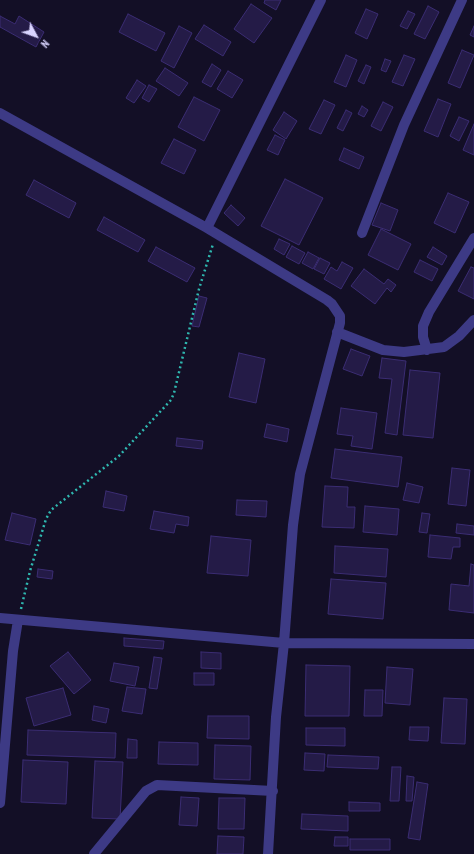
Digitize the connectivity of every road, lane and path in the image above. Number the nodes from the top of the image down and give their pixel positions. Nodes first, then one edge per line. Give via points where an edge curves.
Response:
1 (321, 0) edge
2 (462, 0) edge
3 (0, 113) edge
4 (212, 231) junction
5 (362, 233) dead end
6 (474, 238) edge
7 (474, 320) edge
8 (337, 332) junction
9 (427, 350) junction
10 (0, 618) edge
11 (18, 620) junction
12 (284, 643) junction
13 (474, 644) edge
14 (273, 791) junction
15 (0, 803) edge
16 (94, 854) edge
17 (268, 854) edge

1 - 4 street
2 - 5 street via 404,125
3 - 4 street
4 - 8 street via 332,304 340,316
4 - 11 path via 171,400 119,456 51,510 30,571
6 - 9 street via 423,326
7 - 9 street via 444,347
8 - 9 street via 382,350
8 - 12 street via 300,474 293,524
10 - 11 street
11 - 12 street
11 - 15 street
12 - 13 street
12 - 14 street via 278,691
14 - 16 street via 157,786 146,791
14 - 17 street

